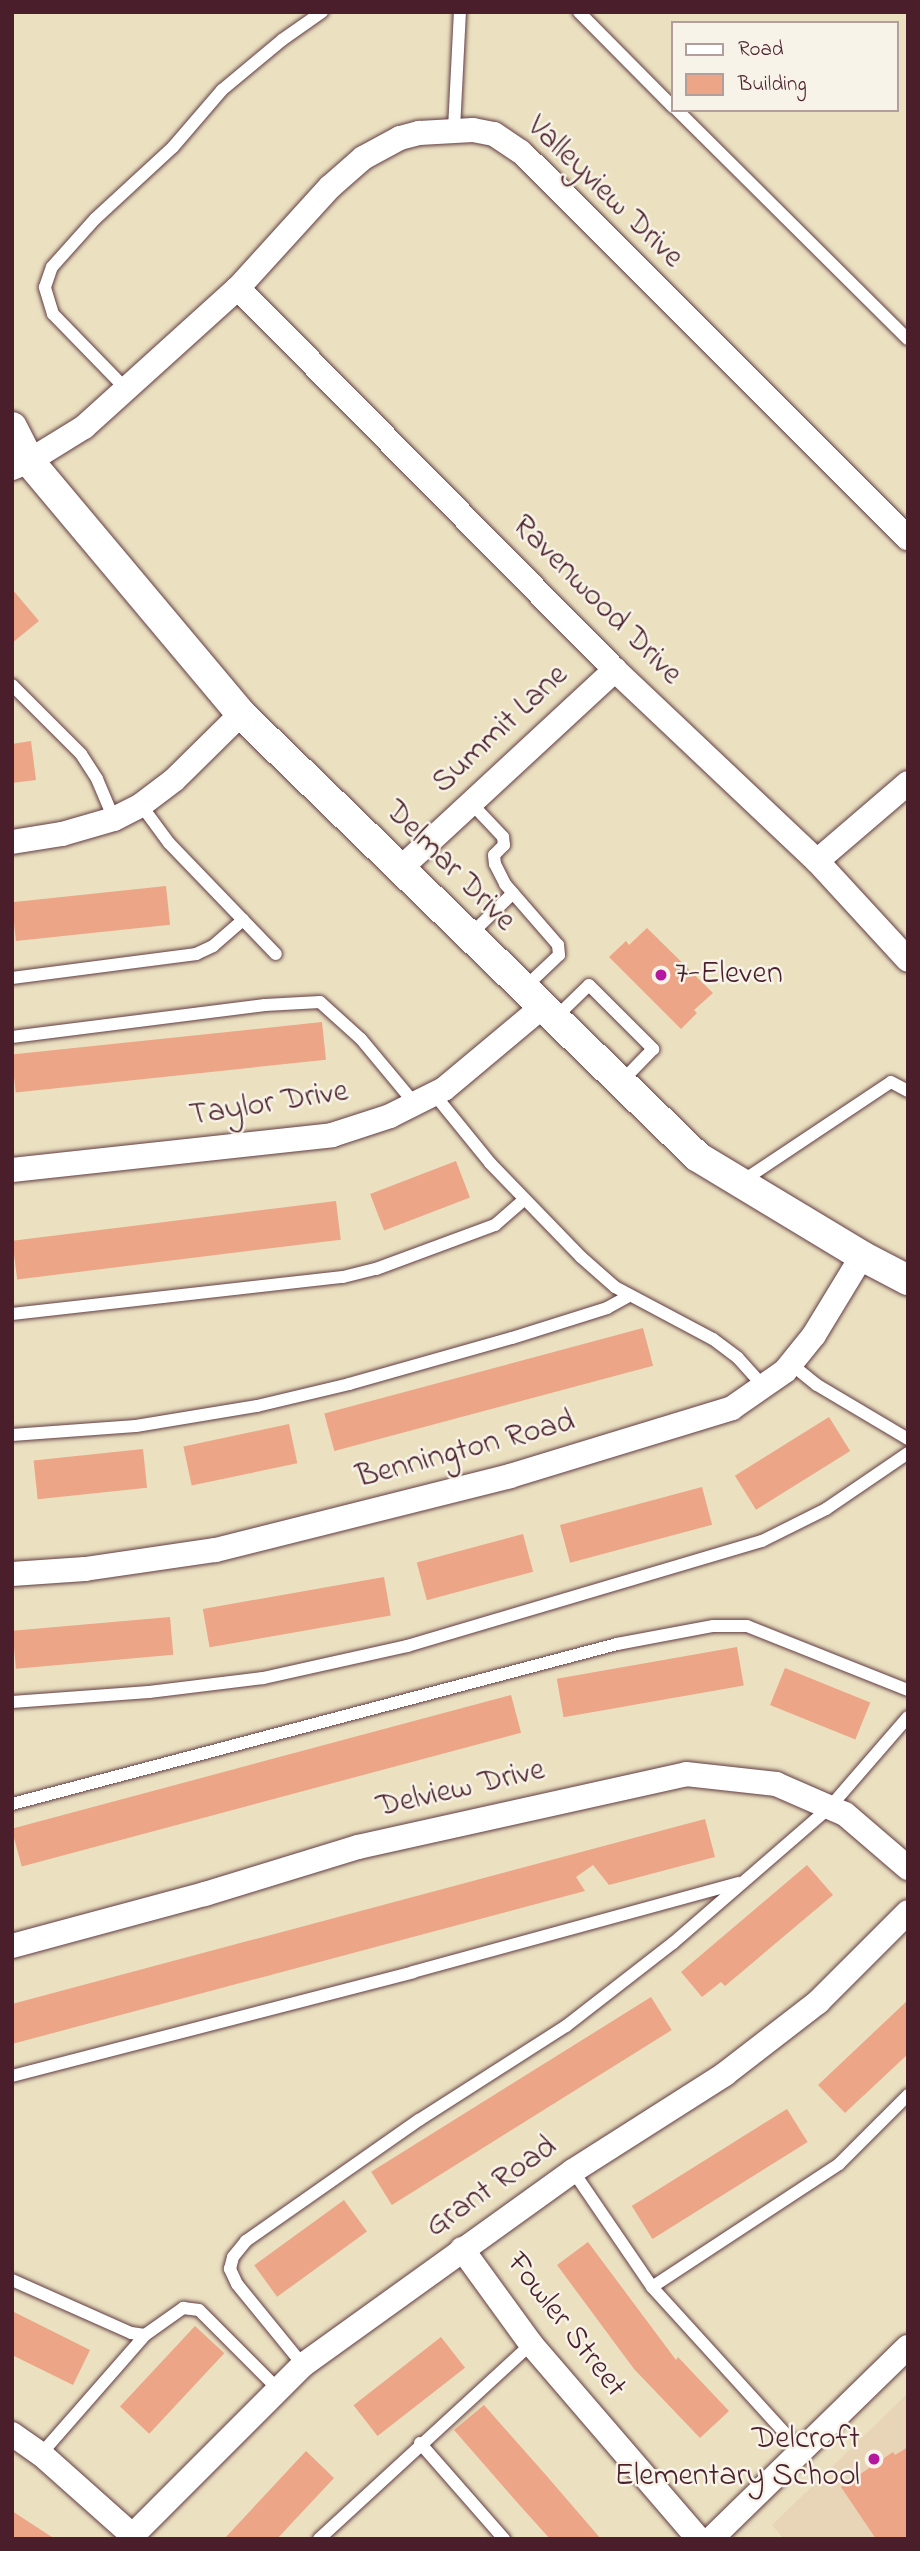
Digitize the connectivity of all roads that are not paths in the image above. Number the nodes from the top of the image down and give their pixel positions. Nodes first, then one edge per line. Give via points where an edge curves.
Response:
1 (322, 12) edge
2 (460, 12) edge
3 (579, 12) edge
4 (671, 105) edge
5 (678, 112) edge
6 (454, 129) junction
7 (238, 288) junction
8 (908, 339) edge
9 (126, 389) junction
10 (12, 427) edge
11 (21, 464) edge
12 (908, 538) edge
13 (615, 670) junction
14 (12, 685) edge
15 (241, 714) junction
16 (908, 782) edge
17 (471, 803) junction
18 (141, 804) junction
19 (114, 819) junction
20 (12, 842) edge
21 (817, 861) junction
22 (401, 868) junction
23 (513, 893) junction
24 (243, 920) junction
25 (470, 935) junction
26 (276, 954) dead end
27 (908, 960) edge
28 (12, 978) edge
29 (540, 1005) junction
30 (12, 1037) edge
31 (621, 1082) junction
32 (908, 1091) edge
33 (425, 1099) junction
34 (12, 1170) edge
35 (741, 1183) junction
36 (524, 1200) junction
37 (862, 1256) junction
38 (908, 1280) edge
39 (630, 1295) junction
40 (12, 1314) edge
41 (791, 1364) junction
42 (763, 1386) junction
43 (12, 1435) edge
44 (908, 1439) edge
45 (908, 1453) edge
46 (12, 1574) edge
47 (908, 1689) edge
48 (12, 1702) edge
49 (908, 1717) edge
50 (12, 1804) edge
51 (830, 1808) junction
52 (908, 1868) edge
53 (742, 1882) junction
54 (908, 1912) edge
55 (12, 1945) edge
56 (12, 2076) edge
57 (908, 2095) edge
58 (573, 2171) junction
59 (462, 2249) junction
60 (12, 2280) edge
61 (652, 2287) junction
62 (145, 2335) junction
63 (531, 2344) junction
64 (908, 2347) edge
65 (303, 2365) junction
66 (279, 2390) junction
67 (12, 2434) edge
68 (419, 2443) junction
69 (802, 2452) junction
70 (41, 2455) junction
71 (131, 2537) edge
72 (318, 2539) edge
73 (504, 2539) edge
74 (699, 2539) edge
75 (711, 2539) edge

1 - 9 lane via 222,90 173,147 95,219 52,267 45,287 52,314
2 - 6 lane
3 - 4 lane
5 - 8 lane
6 - 7 street, Valleyview Drive via 400,138 363,158 330,187
6 - 12 street, Valleyview Drive via 494,134 521,152
7 - 9 street, Valleyview Drive
7 - 13 street, Ravenwood Drive
9 - 11 street, Valleyview Drive via 84,427
10 - 11 street, Delmar Drive
11 - 15 street, Delmar Drive
13 - 17 street, Summit Lane
13 - 21 street, Ravenwood Drive
14 - 19 lane via 81,754
15 - 18 street via 174,780
15 - 22 street, Delmar Drive
16 - 21 street
17 - 22 street, Summit Lane
17 - 23 lane via 503,837 504,845 494,855 495,864
18 - 19 street
18 - 24 lane via 169,843
19 - 20 street
21 - 27 street, Ravenwood Drive
22 - 25 street, Delmar Drive
23 - 25 lane
23 - 29 lane via 558,945 559,955
24 - 26 lane
24 - 28 lane via 196,954
25 - 29 street, Delmar Drive
29 - 31 street, Delmar Drive
29 - 31 lane via 589,985 653,1049
29 - 33 street, Taylor Drive
30 - 33 lane via 265,1004 320,1002
31 - 35 street, Delmar Drive via 698,1157
32 - 35 lane via 891,1082
33 - 34 street, Taylor Drive via 332,1135
33 - 36 lane
35 - 37 street, Delmar Drive
36 - 39 lane via 598,1272
36 - 40 lane via 495,1225 343,1277
37 - 38 street, Delmar Drive
37 - 41 street, Bennington Road
39 - 42 lane via 713,1339
39 - 43 lane via 607,1308 512,1338 257,1406 136,1426
41 - 42 street, Bennington Road
41 - 44 lane via 817,1385
42 - 46 street, Bennington Road via 732,1408 625,1443 243,1544 85,1569
45 - 48 lane via 826,1509 762,1541 407,1646 262,1678
47 - 50 lane via 747,1626 713,1626 617,1644
49 - 51 lane
51 - 52 street, Delview Drive via 845,1814
51 - 53 lane
51 - 55 street, Delview Drive via 776,1784 686,1774 358,1847 205,1894
53 - 56 lane
53 - 65 lane via 673,1943 566,2026 419,2120 246,2241 230,2269 237,2284
54 - 58 street, Grant Road via 818,2002 725,2074
57 - 61 lane via 839,2164
58 - 59 street, Grant Road
58 - 61 lane
59 - 63 street, Fowler Street
59 - 65 street, Grant Road
60 - 62 lane via 131,2333
61 - 69 lane
62 - 66 lane via 183,2308 199,2310
62 - 70 lane
63 - 68 lane
63 - 74 street, Fowler Street
64 - 69 street
65 - 66 street, Grant Road
66 - 71 street, Grant Road
67 - 70 street
68 - 72 lane
68 - 73 lane
69 - 75 street
70 - 71 street

